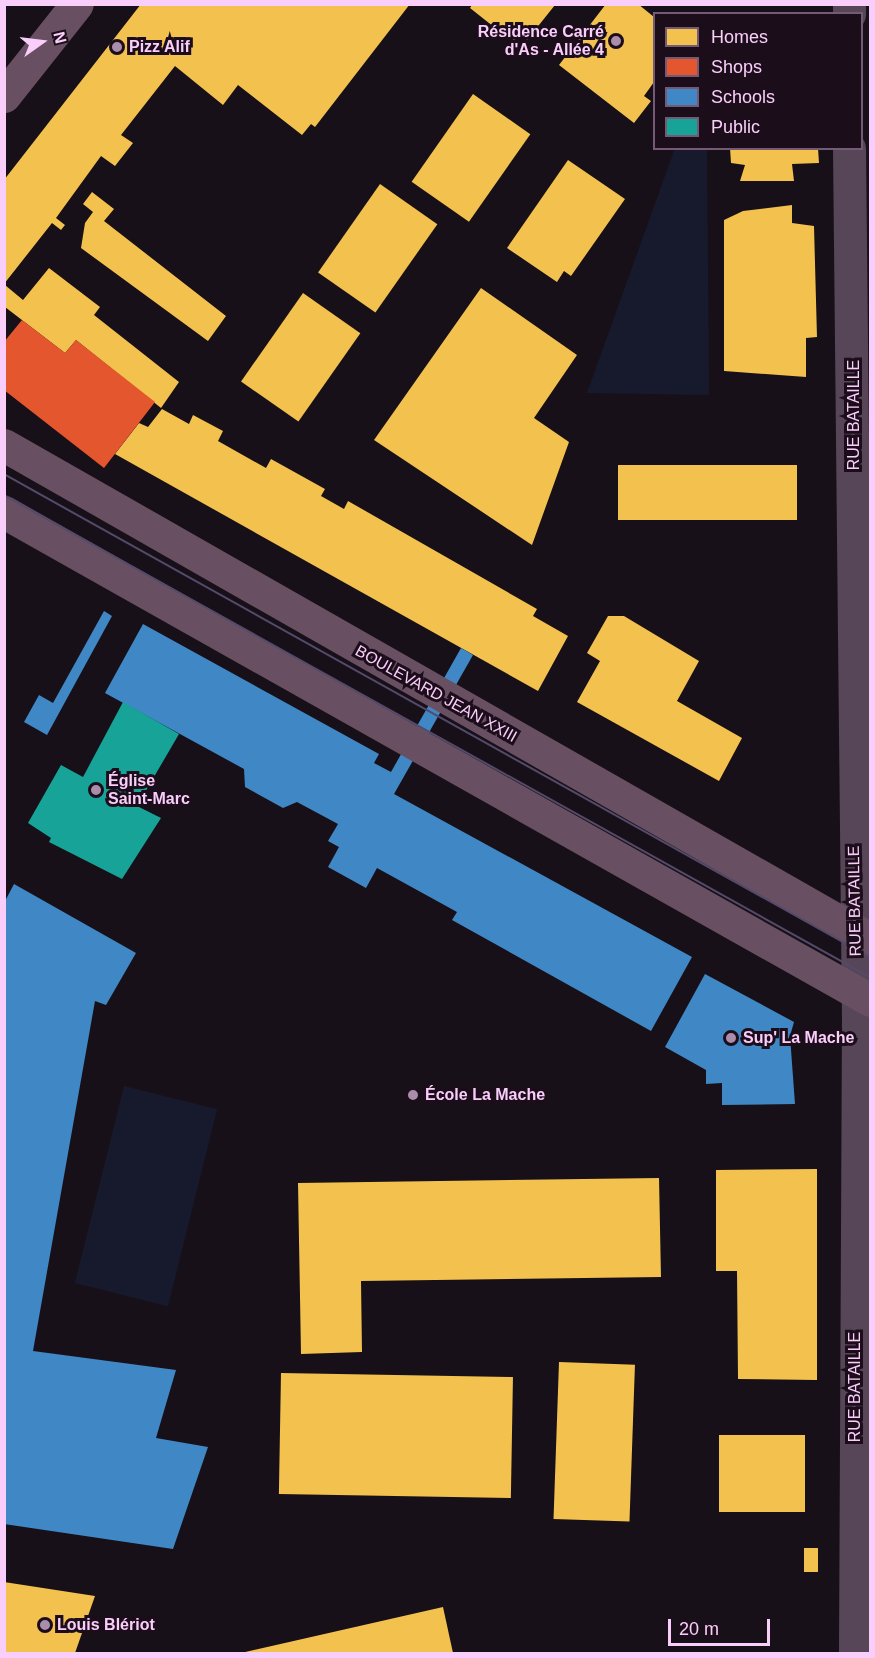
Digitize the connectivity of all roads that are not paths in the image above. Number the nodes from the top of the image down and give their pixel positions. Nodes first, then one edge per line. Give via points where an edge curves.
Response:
1 (77, 4) edge
2 (4, 96) edge
3 (849, 150) edge
4 (4, 445) edge
5 (4, 512) edge
6 (863, 934) edge
7 (863, 995) edge
8 (855, 1653) edge

1 - 2 main road
3 - 6 street, RUE BATAILLE
4 - 6 main road, BOULEVARD JEAN XXIII
5 - 7 main road
6 - 7 street, RUE BATAILLE
7 - 8 street, RUE BATAILLE

